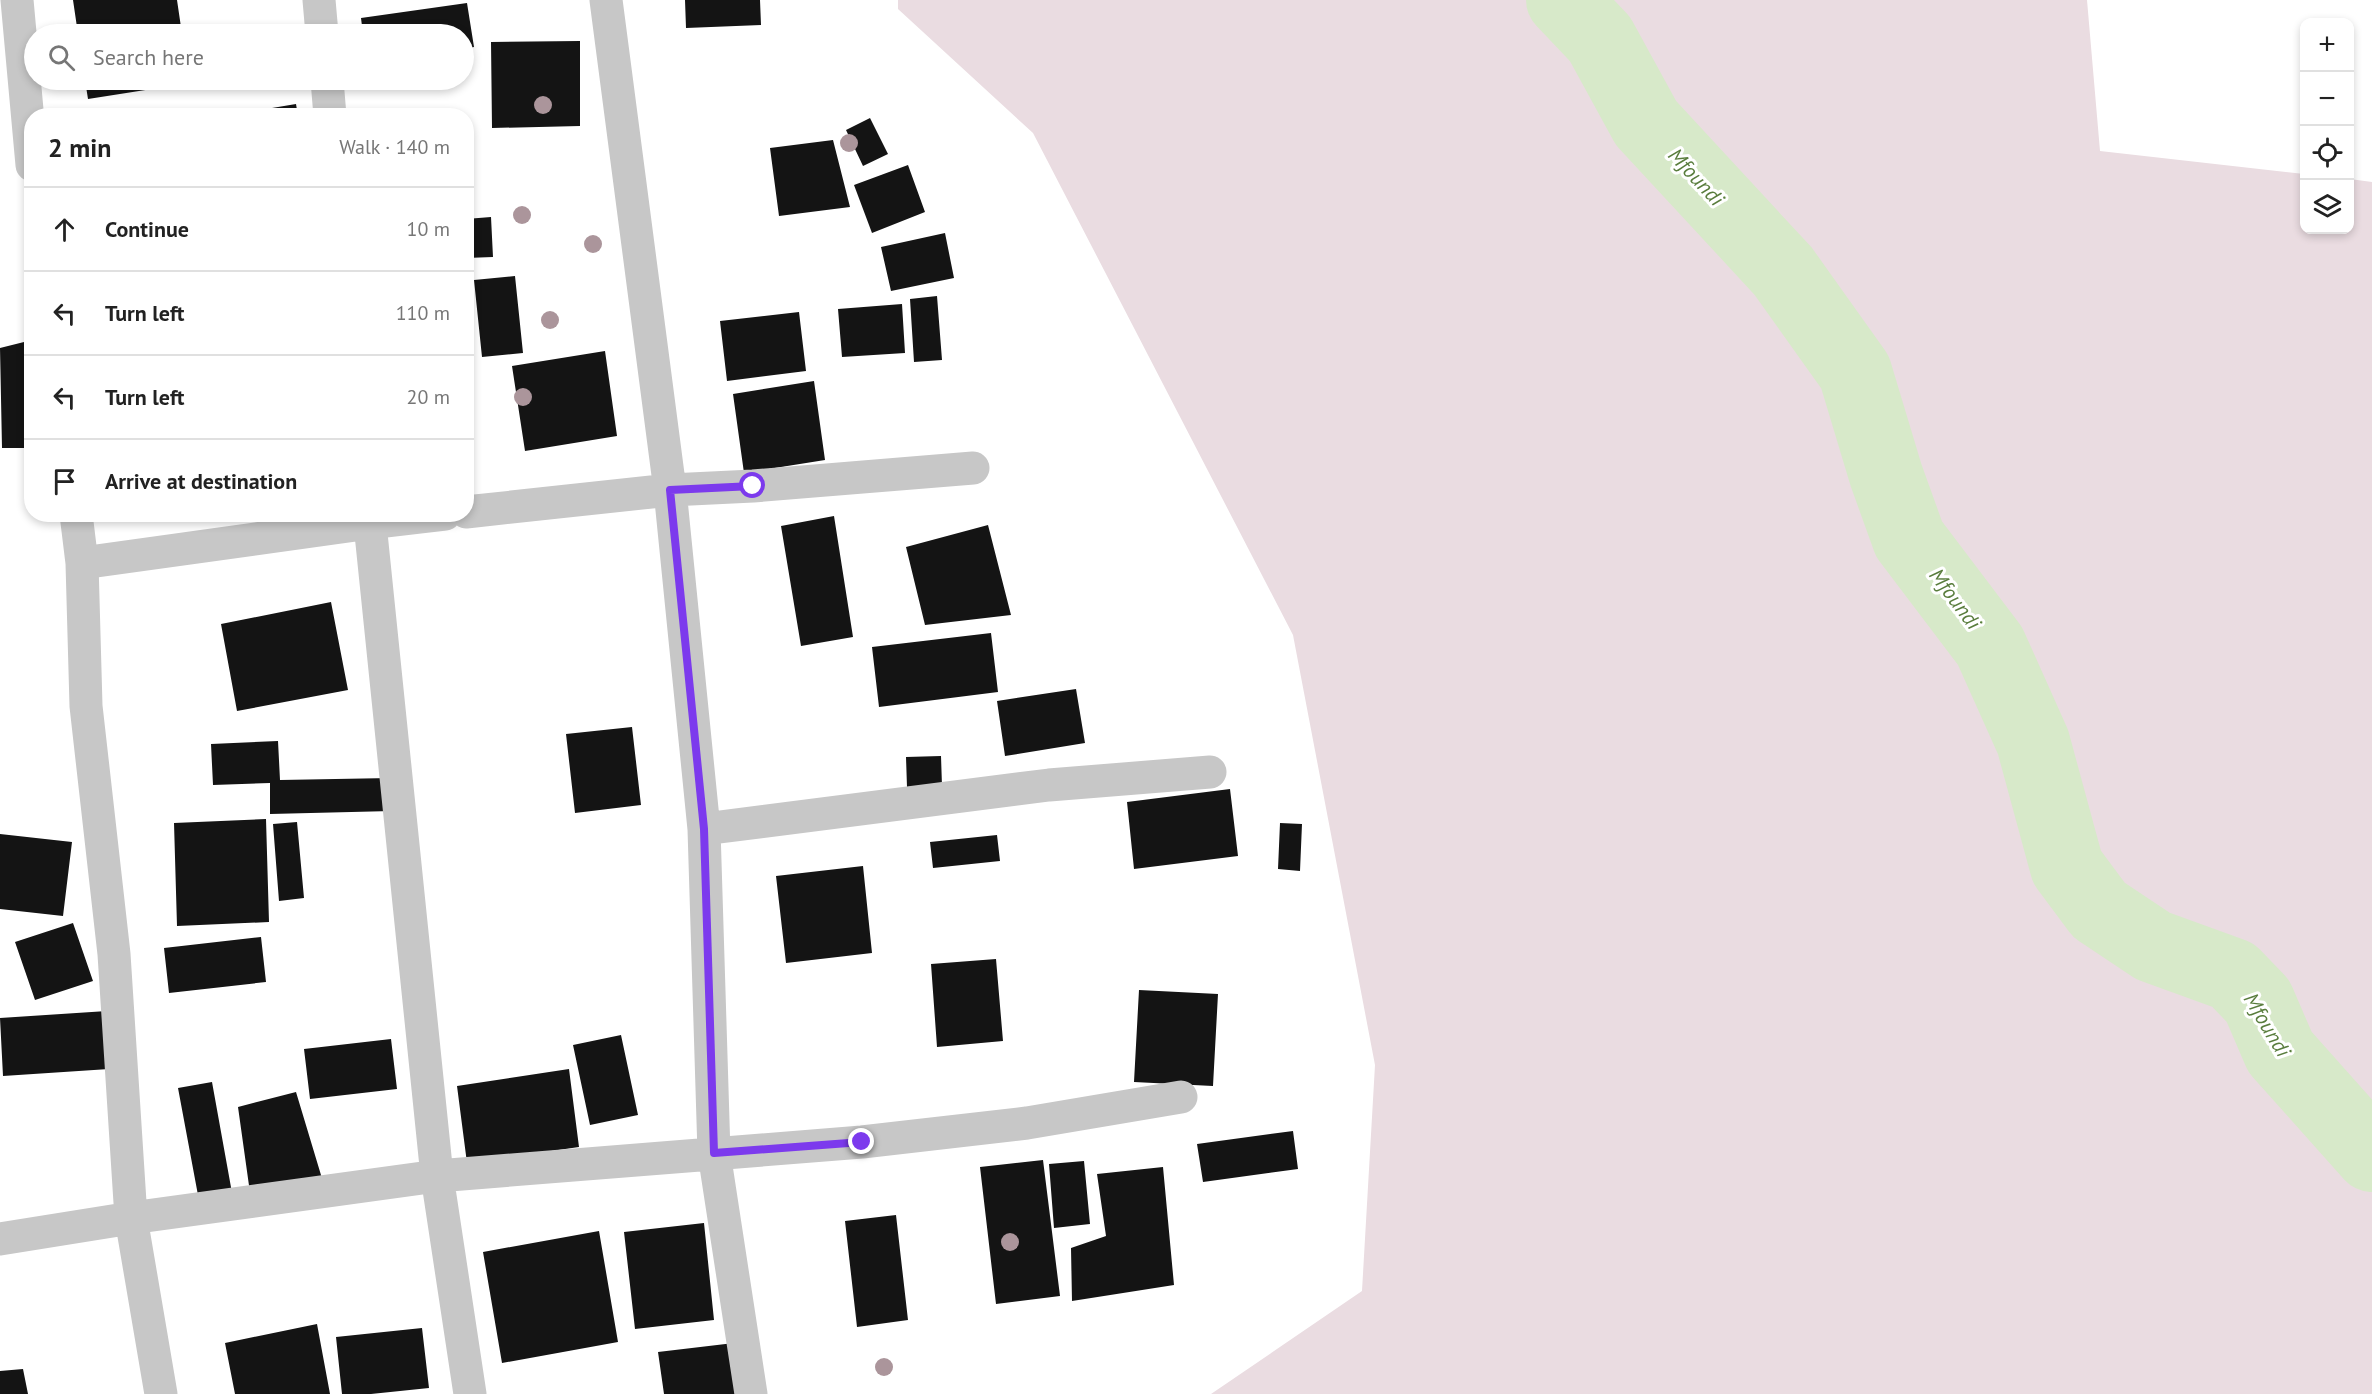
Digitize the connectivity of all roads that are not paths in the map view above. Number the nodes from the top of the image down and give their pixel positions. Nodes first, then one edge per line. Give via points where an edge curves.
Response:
1 (17, 0) edge
2 (319, 0) edge
3 (606, 0) edge
4 (321, 24) edge
5 (24, 77) edge
6 (25, 90) edge
7 (328, 90) edge
8 (27, 108) edge
9 (329, 108) edge
10 (973, 468) dead end
11 (670, 490) junction
12 (474, 511) edge
13 (77, 522) edge
14 (350, 522) edge
15 (370, 522) edge
16 (82, 563) junction
17 (1210, 772) dead end
18 (704, 829) junction
19 (1181, 1097) dead end
20 (714, 1153) junction
21 (437, 1176) junction
22 (131, 1218) junction
23 (0, 1239) edge
24 (161, 1394) edge
25 (470, 1394) edge
26 (751, 1394) edge

1 - 5 street
2 - 4 street
3 - 11 street
6 - 8 street
7 - 9 street
10 - 11 street
11 - 12 street
11 - 18 street
13 - 16 street
14 - 16 street
15 - 21 street
16 - 22 street via 86,706 114,954
17 - 18 street via 1049,785
18 - 20 street
19 - 20 street via 1027,1123 862,1142
20 - 21 street
20 - 26 street
21 - 22 street
21 - 25 street
22 - 23 street
22 - 24 street

